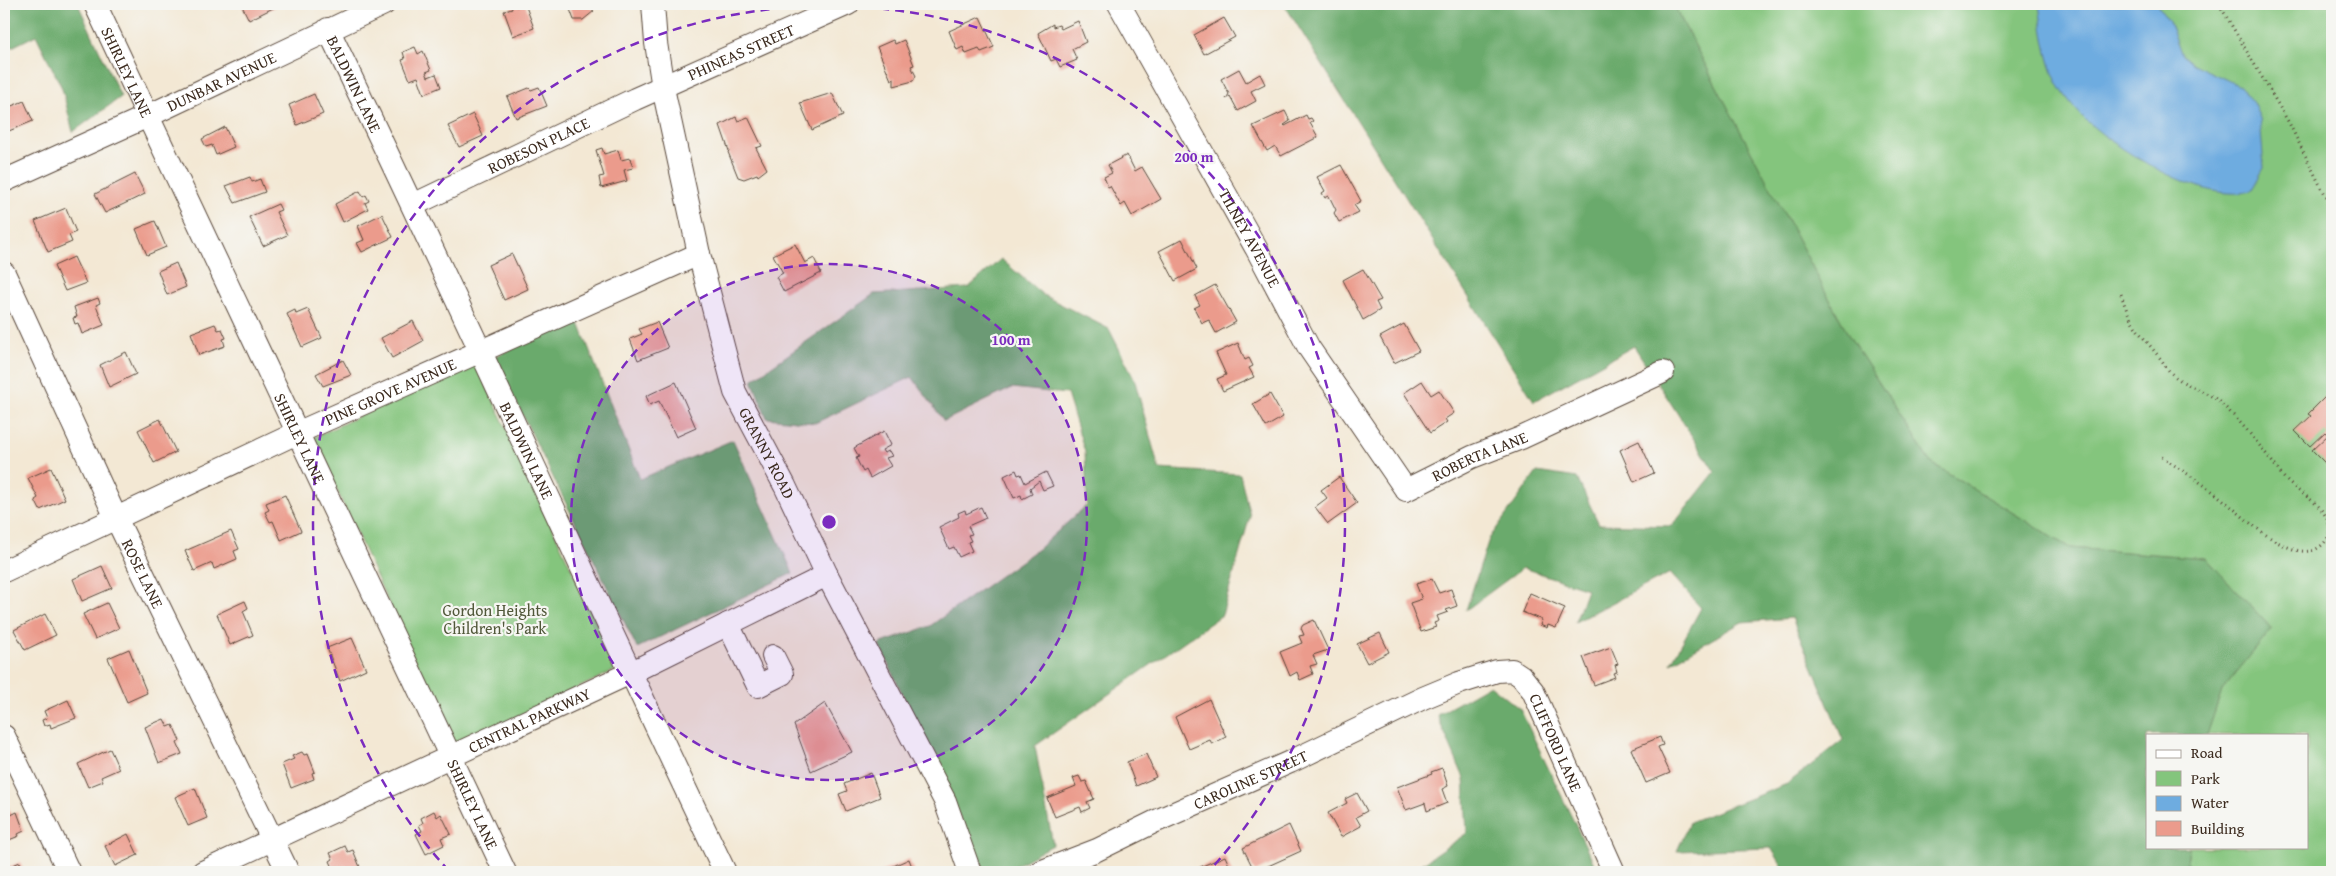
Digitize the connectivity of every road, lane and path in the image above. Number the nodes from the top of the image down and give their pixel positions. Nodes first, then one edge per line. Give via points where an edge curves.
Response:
1 (95, 4) edge
2 (384, 4) edge
3 (653, 4) edge
4 (848, 4) edge
5 (1119, 4) edge
6 (2219, 4) edge
7 (328, 29) junction
8 (663, 88) junction
9 (148, 116) junction
10 (4, 181) edge
11 (413, 205) junction
12 (2332, 206) edge
13 (699, 254) junction
14 (4, 273) edge
15 (2121, 294) dead end
16 (479, 352) junction
17 (1663, 372) dead end
18 (1339, 391) joint
19 (299, 432) junction
20 (2160, 455) dead end
21 (116, 518) junction
22 (4, 571) edge
23 (827, 575) junction
24 (728, 624) junction
25 (773, 656) dead end
26 (630, 673) junction
27 (1459, 683) joint
28 (4, 736) edge
29 (451, 756) junction
30 (273, 839) junction
31 (68, 872) edge
32 (203, 872) edge
33 (288, 872) edge
34 (505, 872) edge
35 (726, 872) edge
36 (970, 872) edge
37 (1040, 872) edge
38 (1614, 872) edge

1 - 9 street, SHIRLEY LANE
2 - 7 street, DUNBAR AVENUE
3 - 8 street, GRANNY ROAD
4 - 8 street, PHINEAS STREET
5 - 18 street, TILNEY AVENUE via 1309,348
6 - 12 path via 2289,123
7 - 9 street, DUNBAR AVENUE
7 - 11 street, BALDWIN LANE
8 - 11 street, ROBESON PLACE
8 - 13 street, GRANNY ROAD
9 - 10 street, DUNBAR AVENUE
9 - 19 street, SHIRLEY LANE
11 - 16 street, BALDWIN LANE
13 - 16 street, PINE GROVE AVENUE
13 - 23 street, GRANNY ROAD via 735,392
14 - 21 street, ROSE LANE
15 - 20 path via 2136,331 2171,373 2215,398 2229,411 2259,444 2284,479 2323,512 2330,534 2325,543 2315,550 2294,550 2264,532
16 - 19 street, PINE GROVE AVENUE
16 - 26 street, BALDWIN LANE
17 - 18 street, ROBERTA LANE via 1406,490
19 - 21 street, PINE GROVE AVENUE
19 - 29 street, SHIRLEY LANE
21 - 22 street, PINE GROVE AVENUE
21 - 30 street, ROSE LANE
23 - 24 street, CENTRAL PARKWAY
23 - 36 street, GRANNY ROAD via 945,801
24 - 25 street via 758,686 782,674
24 - 26 street, CENTRAL PARKWAY
26 - 29 street, CENTRAL PARKWAY
26 - 35 street, BALDWIN LANE
27 - 37 street, CAROLINE STREET via 1097,850
27 - 38 street, CLIFFORD LANE via 1497,671 1512,670 1521,676 1533,691
28 - 31 street
29 - 30 street, CENTRAL PARKWAY
29 - 34 street, SHIRLEY LANE
30 - 32 street, CENTRAL PARKWAY
30 - 33 street, ROSE LANE

